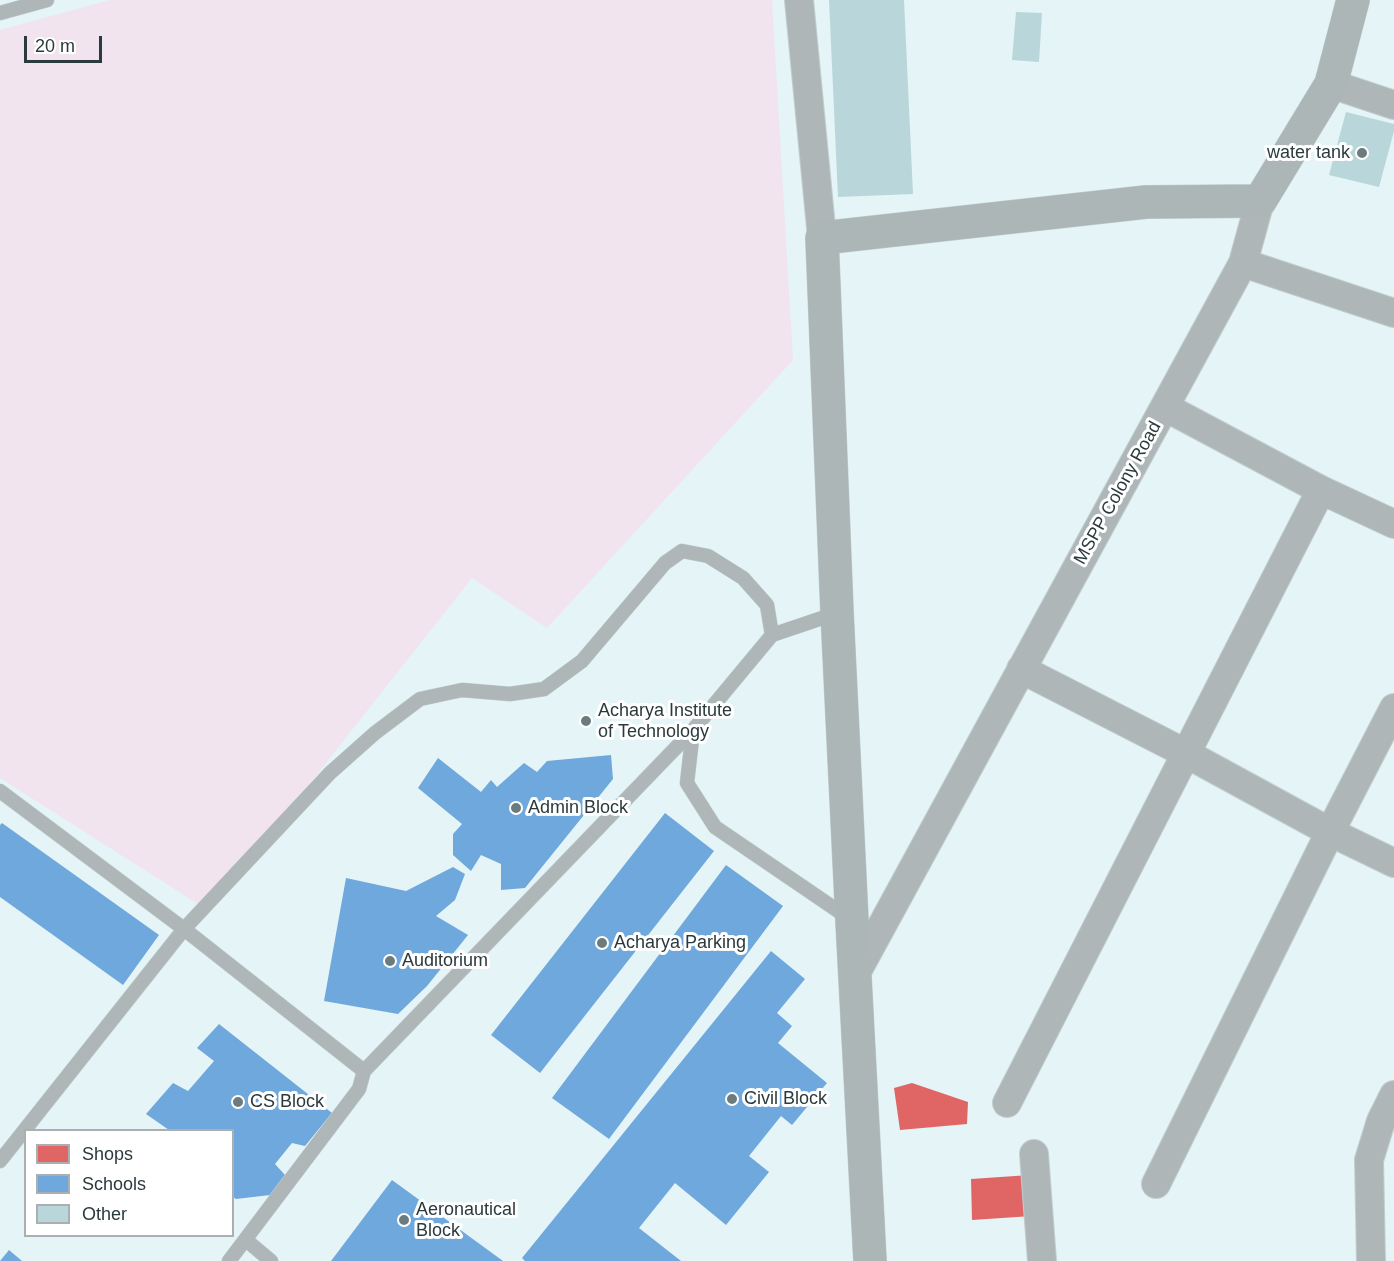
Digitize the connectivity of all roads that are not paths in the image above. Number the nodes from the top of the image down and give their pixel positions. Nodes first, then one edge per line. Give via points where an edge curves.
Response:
1 (799, 0) edge
2 (1353, 0) edge
3 (38, 1) edge
4 (0, 13) edge
5 (1331, 84) junction
6 (1394, 105) edge
7 (1260, 201) junction
8 (822, 238) junction
9 (1244, 263) junction
10 (1394, 313) edge
11 (1165, 407) junction
12 (1321, 490) junction
13 (1394, 524) edge
14 (837, 612) junction
15 (772, 635) junction
16 (1021, 669) junction
17 (1394, 708) edge
18 (693, 730) junction
19 (1187, 754) junction
20 (0, 790) edge
21 (1330, 832) junction
22 (1394, 863) edge
23 (852, 921) junction
24 (184, 929) junction
25 (855, 975) junction
26 (364, 1071) junction
27 (1394, 1095) edge
28 (1006, 1103) dead end
29 (25, 1129) edge
30 (24, 1131) edge
31 (1034, 1154) dead end
32 (0, 1161) edge
33 (1156, 1184) dead end
34 (246, 1240) junction
35 (229, 1261) edge
36 (271, 1261) edge
37 (870, 1261) edge
38 (1041, 1261) edge
39 (1371, 1261) edge

1 - 8 street
2 - 5 street, MSPP Colony Road
3 - 4 lane
5 - 6 street
5 - 7 street, MSPP Colony Road
7 - 8 street via 1146,202
7 - 9 street, MSPP Colony Road
8 - 14 street
9 - 10 street
9 - 11 street, MSPP Colony Road
11 - 12 street
11 - 16 street, MSPP Colony Road
12 - 13 street
12 - 19 street
14 - 15 lane
14 - 23 street
15 - 18 lane
15 - 24 lane via 767,605 743,578 708,556 682,551 665,563 582,661 544,689 510,694 462,690 420,699 375,733 330,773
16 - 19 street
16 - 25 street, MSPP Colony Road
17 - 21 street
18 - 23 lane via 687,783 715,827
18 - 26 lane
19 - 21 street
19 - 28 street
20 - 24 lane
21 - 22 street
21 - 33 street
23 - 25 street
24 - 26 lane
24 - 29 lane
25 - 37 street
26 - 34 lane via 359,1089
27 - 39 street via 1369,1160
30 - 32 lane
31 - 38 street
34 - 35 lane
34 - 36 lane

